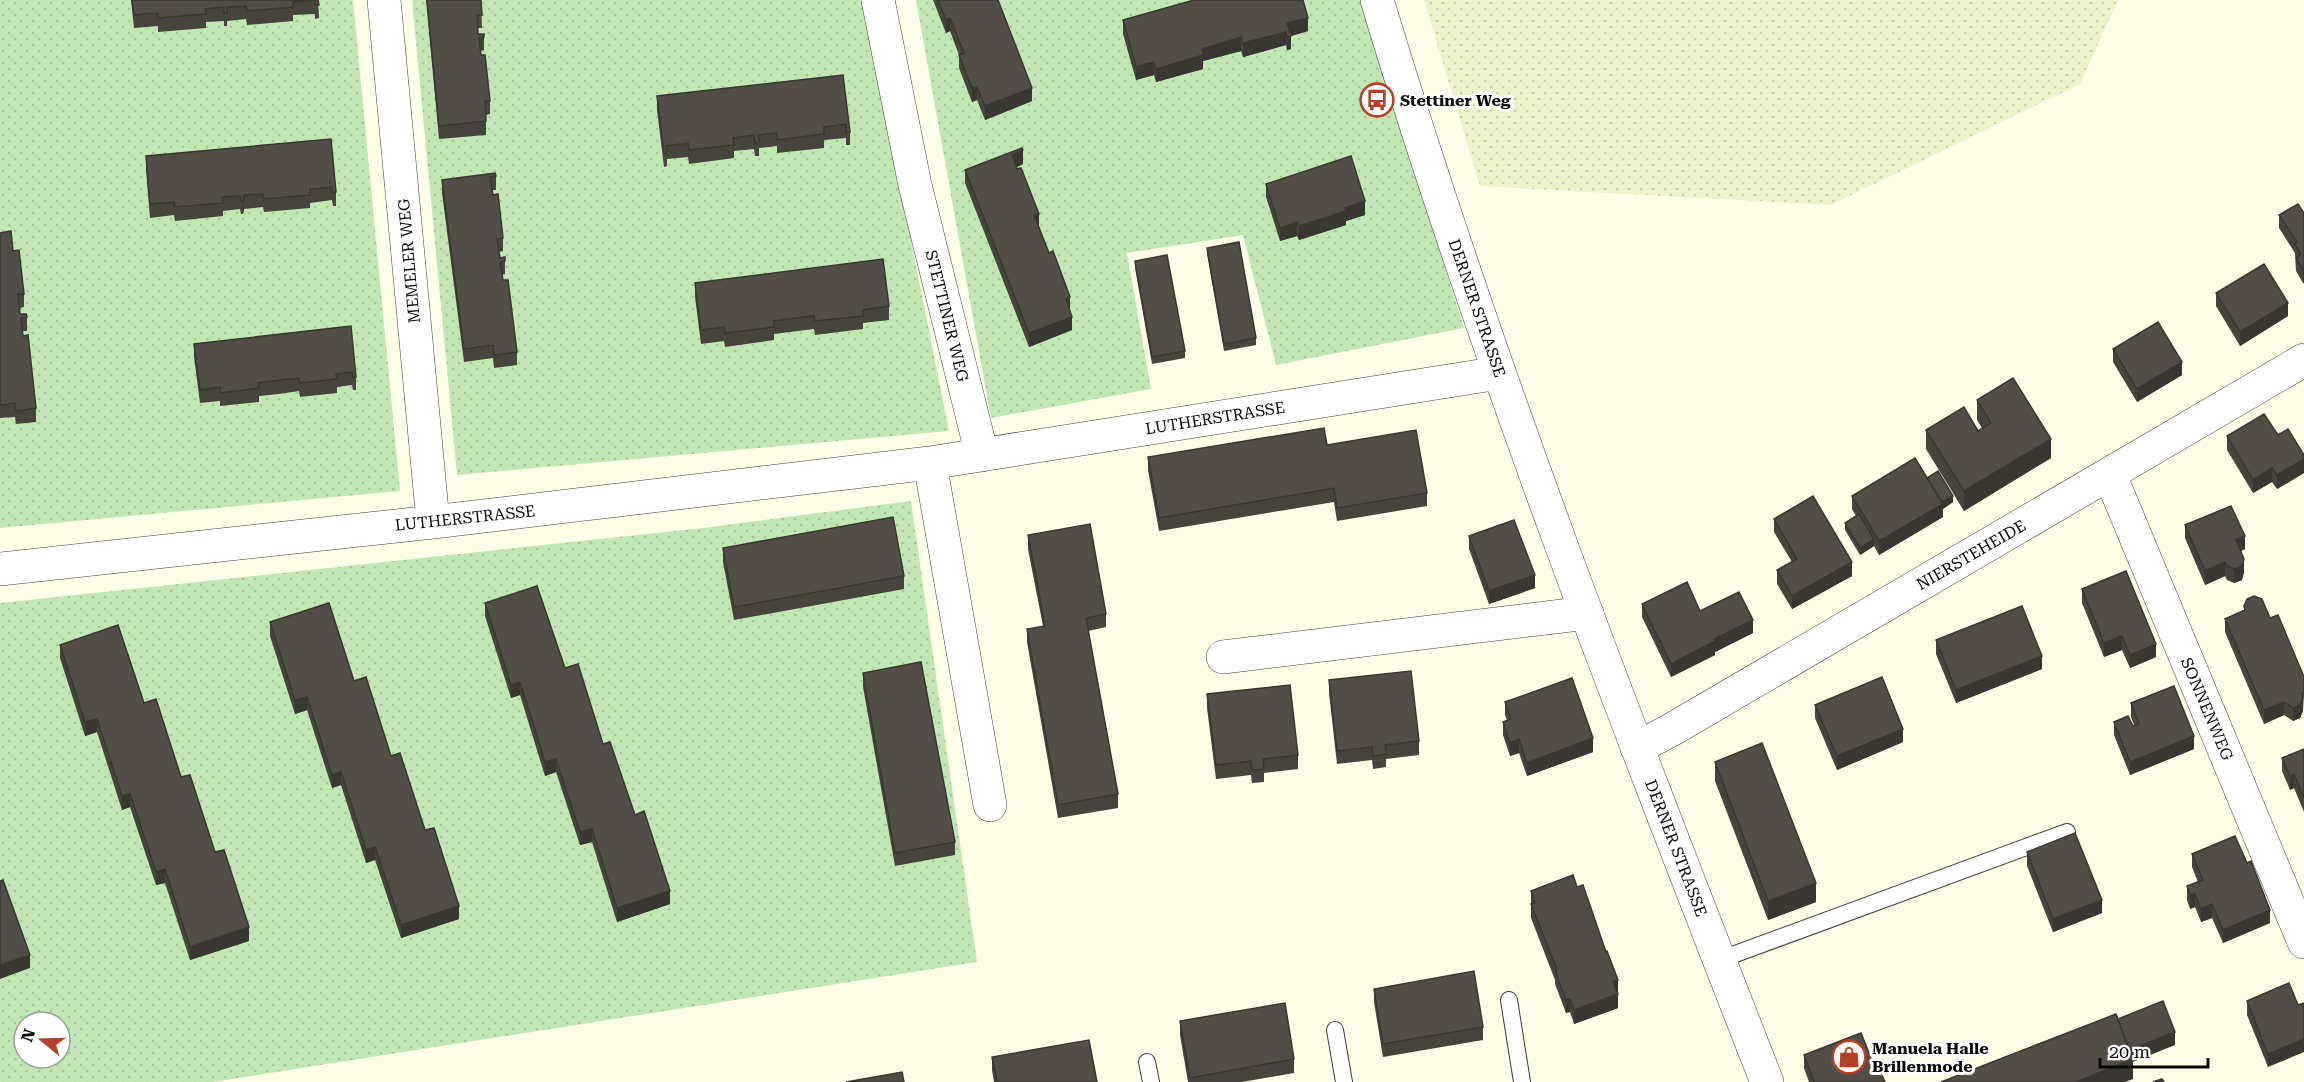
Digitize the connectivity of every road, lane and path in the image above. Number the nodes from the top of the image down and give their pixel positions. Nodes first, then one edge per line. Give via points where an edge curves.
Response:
1 (384, 0) edge
2 (878, 0) edge
3 (1377, 0) edge
4 (2304, 360) edge
5 (1499, 373) junction
6 (982, 455) junction
7 (930, 463) junction
8 (2110, 475) junction
9 (434, 522) junction
10 (0, 569) edge
11 (1587, 613) junction
12 (1223, 657) dead end
13 (1637, 748) junction
14 (990, 805) dead end
15 (2067, 832) dead end
16 (2304, 942) edge
17 (1719, 960) junction
18 (1509, 1000) dead end
19 (1335, 1030) dead end
20 (1147, 1062) dead end
21 (1151, 1082) edge
22 (1344, 1082) edge
23 (1522, 1082) edge
24 (1767, 1082) edge

1 - 9 street, MEMELER WEG
2 - 6 street, STETTINER WEG via 915,185
3 - 5 street, DERNER STRASSE
4 - 8 street, NIERSTEHEIDE
5 - 6 street, LUTHERSTRASSE
5 - 11 street, DERNER STRASSE
6 - 7 street, LUTHERSTRASSE
7 - 9 street, LUTHERSTRASSE
7 - 14 street
8 - 13 street, NIERSTEHEIDE
8 - 16 street, SONNENWEG
9 - 10 street, LUTHERSTRASSE
11 - 12 street
11 - 13 street, DERNER STRASSE
13 - 17 street, DERNER STRASSE
15 - 17 lane
17 - 24 street, DERNER STRASSE
18 - 23 lane
19 - 22 lane
20 - 21 lane

